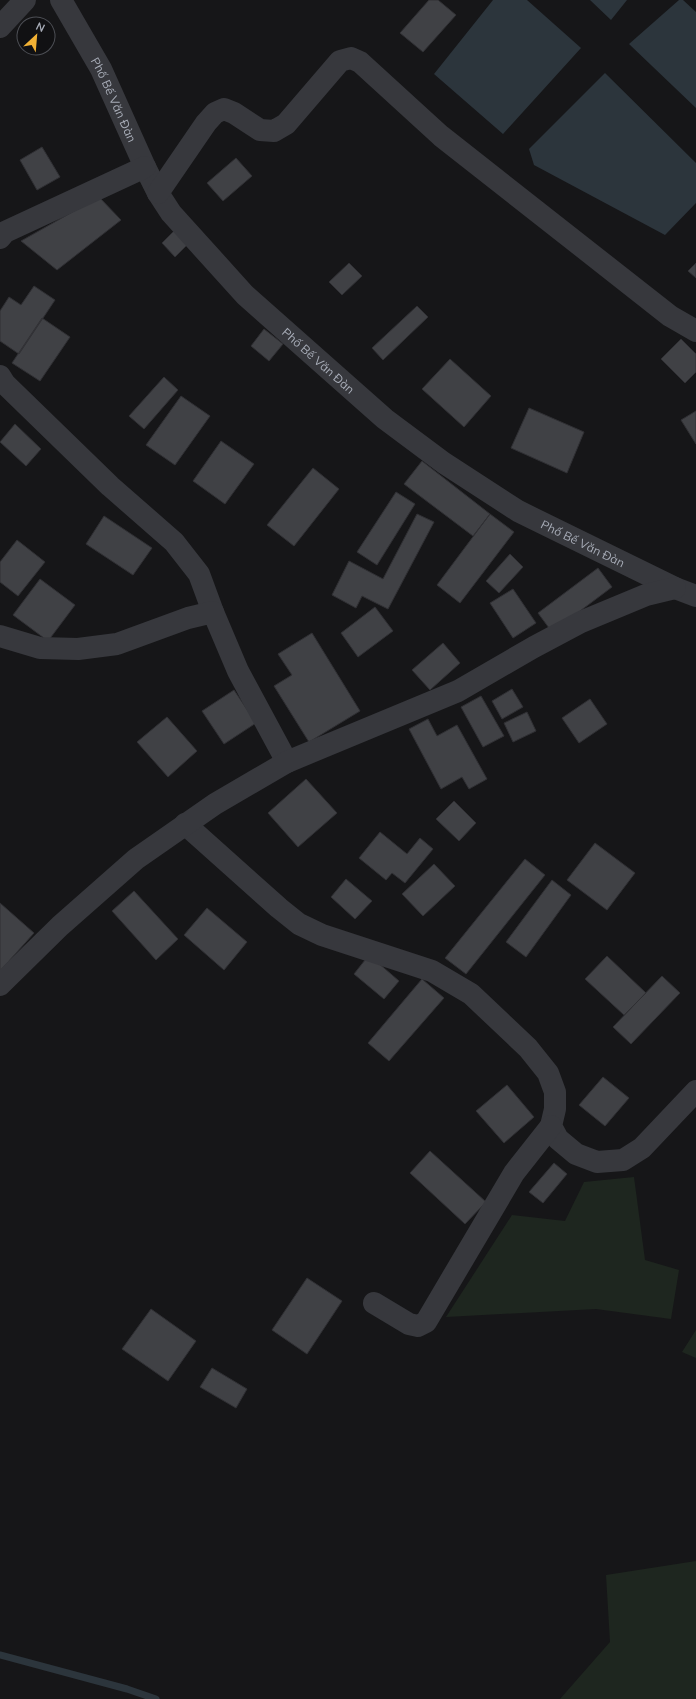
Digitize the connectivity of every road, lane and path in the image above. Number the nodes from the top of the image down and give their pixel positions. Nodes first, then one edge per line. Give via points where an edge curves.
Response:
1 (25, 0) edge
2 (61, 0) edge
3 (0, 27) edge
4 (145, 167) junction
5 (158, 193) junction
6 (0, 238) edge
7 (696, 331) edge
8 (0, 376) edge
9 (675, 588) junction
10 (696, 596) edge
11 (212, 612) junction
12 (0, 636) edge
13 (287, 762) junction
14 (185, 824) junction
15 (0, 986) edge
16 (696, 1091) edge
17 (551, 1126) junction
18 (374, 1304) dead end

1 - 3 street
2 - 4 street, Phố Bế Văn Đàn via 101,69
4 - 5 street, Phố Bế Văn Đàn
4 - 6 street via 5,232
5 - 7 street via 215,113 224,109 260,130 274,131 286,124 340,61 351,58 360,62 441,136 670,316
5 - 9 street, Phố Bế Văn Đàn via 171,213 245,295 385,419 444,463 518,511
8 - 11 street via 5,384 110,486 174,542 199,574
9 - 10 street, Phố Bế Văn Đàn
9 - 13 street via 646,595 581,622 458,690
11 - 12 street via 117,644 78,649 40,648
11 - 13 street via 238,671
13 - 14 street via 214,804
14 - 15 street via 136,859 60,926
14 - 17 street via 299,924 322,935 432,971 471,994 528,1048 548,1072 555,1092
16 - 17 street via 642,1148 623,1160 597,1162 576,1154 558,1139
17 - 18 street via 514,1173 426,1322 418,1326 409,1324

